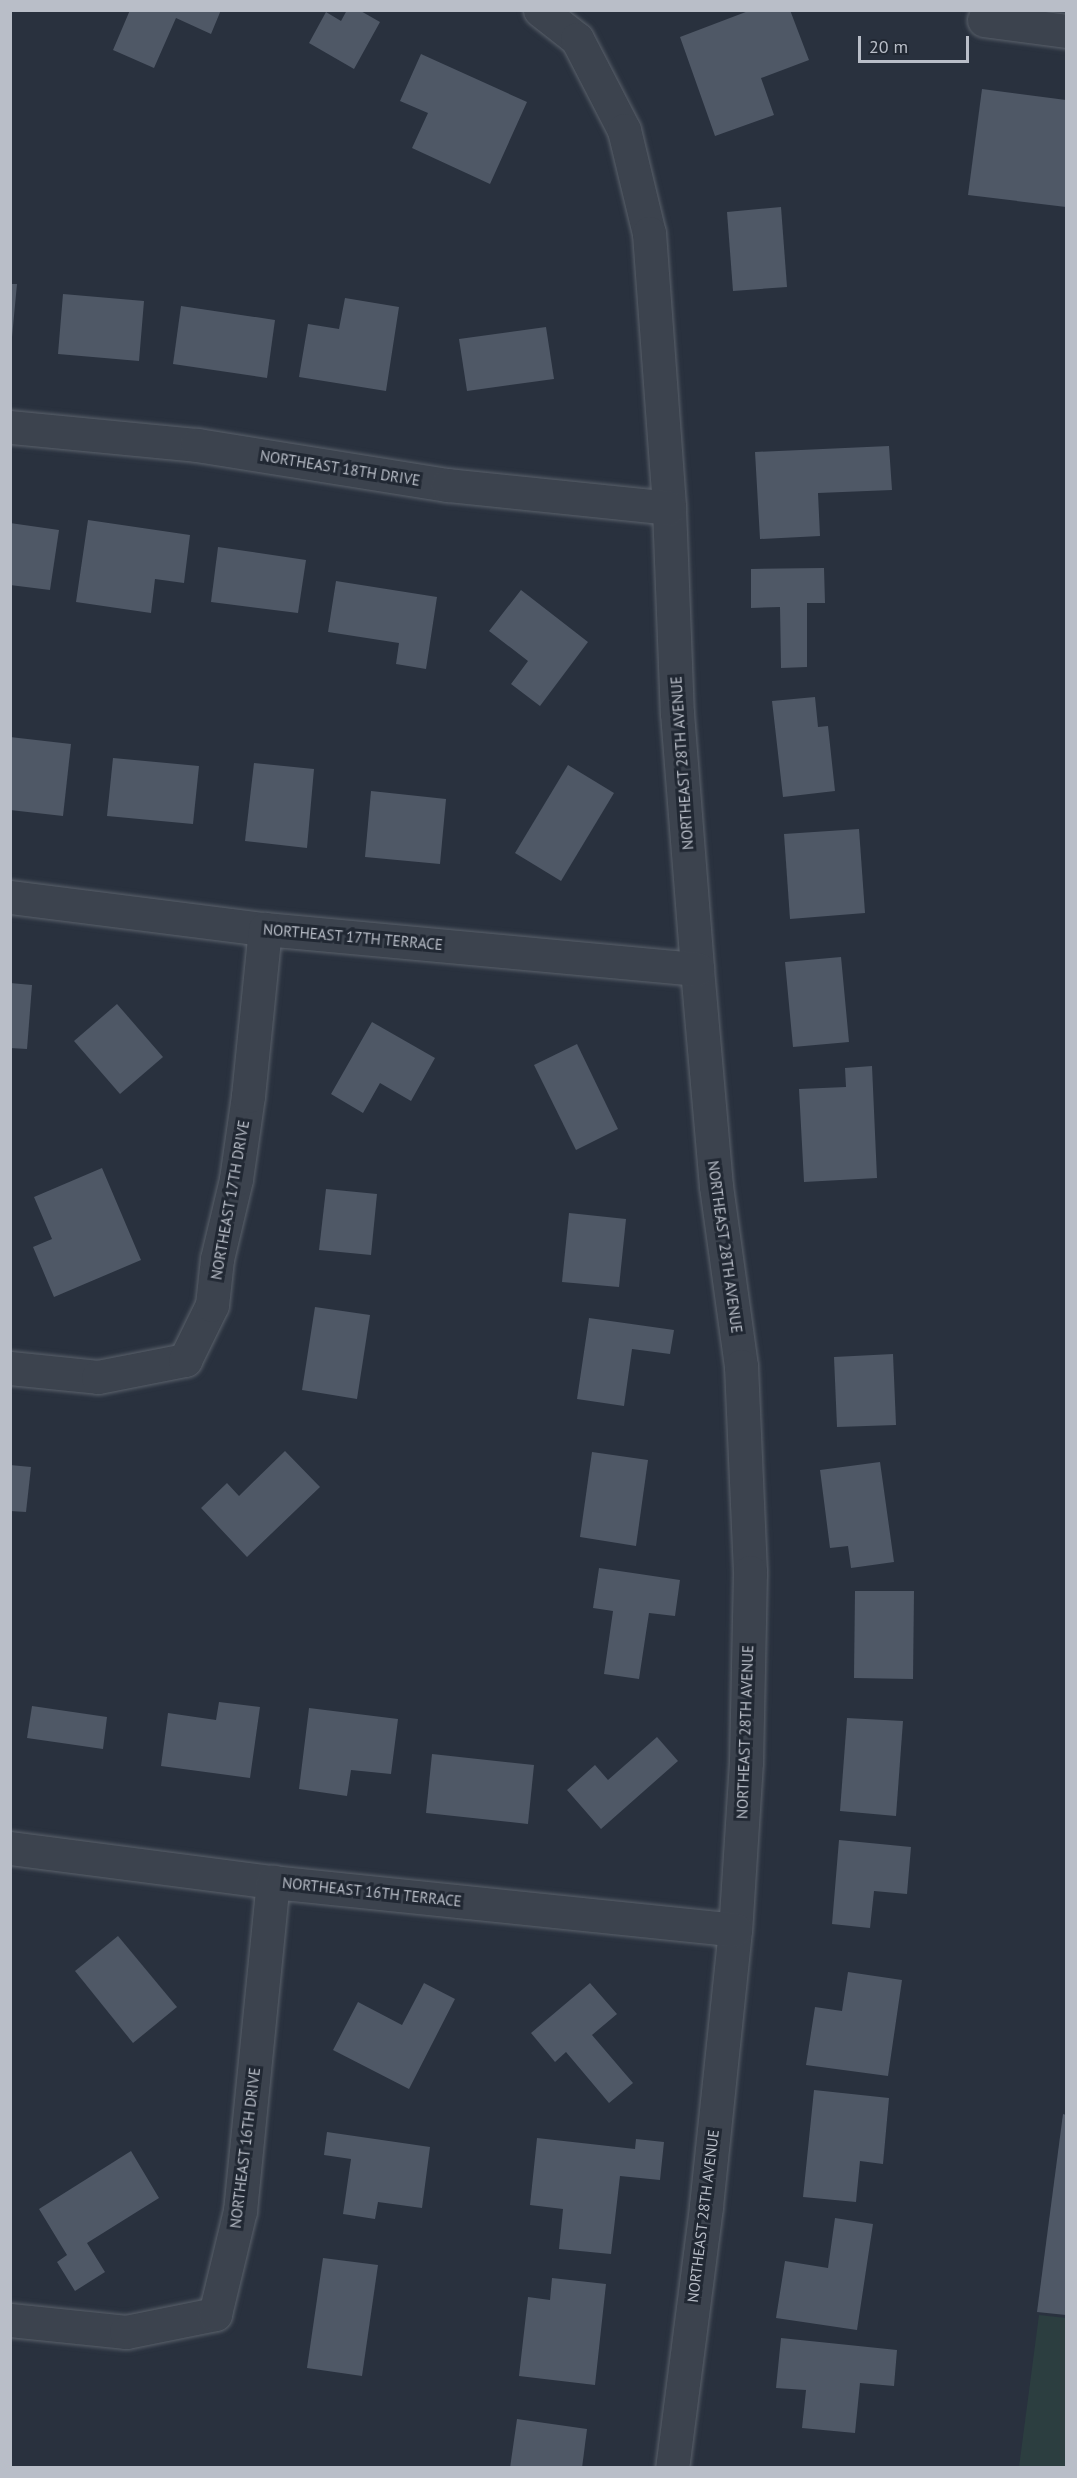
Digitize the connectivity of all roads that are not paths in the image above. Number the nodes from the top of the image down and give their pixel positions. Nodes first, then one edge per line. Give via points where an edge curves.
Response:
1 (540, 10) edge
2 (984, 20) dead end
3 (1066, 31) edge
4 (10, 427) edge
5 (669, 508) junction
6 (10, 897) edge
7 (265, 929) junction
8 (697, 969) junction
9 (10, 1368) edge
10 (10, 1848) edge
11 (273, 1882) junction
12 (735, 1930) junction
13 (10, 2320) edge
14 (672, 2468) edge

1 - 5 street, NORTHEAST 28TH AVENUE via 577,39 624,130 649,233
2 - 3 street
4 - 5 street, NORTHEAST 18TH DRIVE via 196,445 448,485
5 - 8 street, NORTHEAST 28TH AVENUE via 677,713
6 - 7 street, NORTHEAST 17TH TERRACE
7 - 8 street, NORTHEAST 17TH TERRACE
7 - 9 street, NORTHEAST 17TH DRIVE via 236,1179 217,1259 212,1305 185,1360 98,1377
8 - 12 street, NORTHEAST 28TH AVENUE via 716,1186 741,1366 750,1561 746,1762
10 - 11 street, NORTHEAST 16TH TERRACE
11 - 12 street, NORTHEAST 16TH TERRACE
11 - 13 street, NORTHEAST 16TH DRIVE via 240,2211 215,2314 126,2332
12 - 14 street, NORTHEAST 28TH AVENUE via 706,2207

